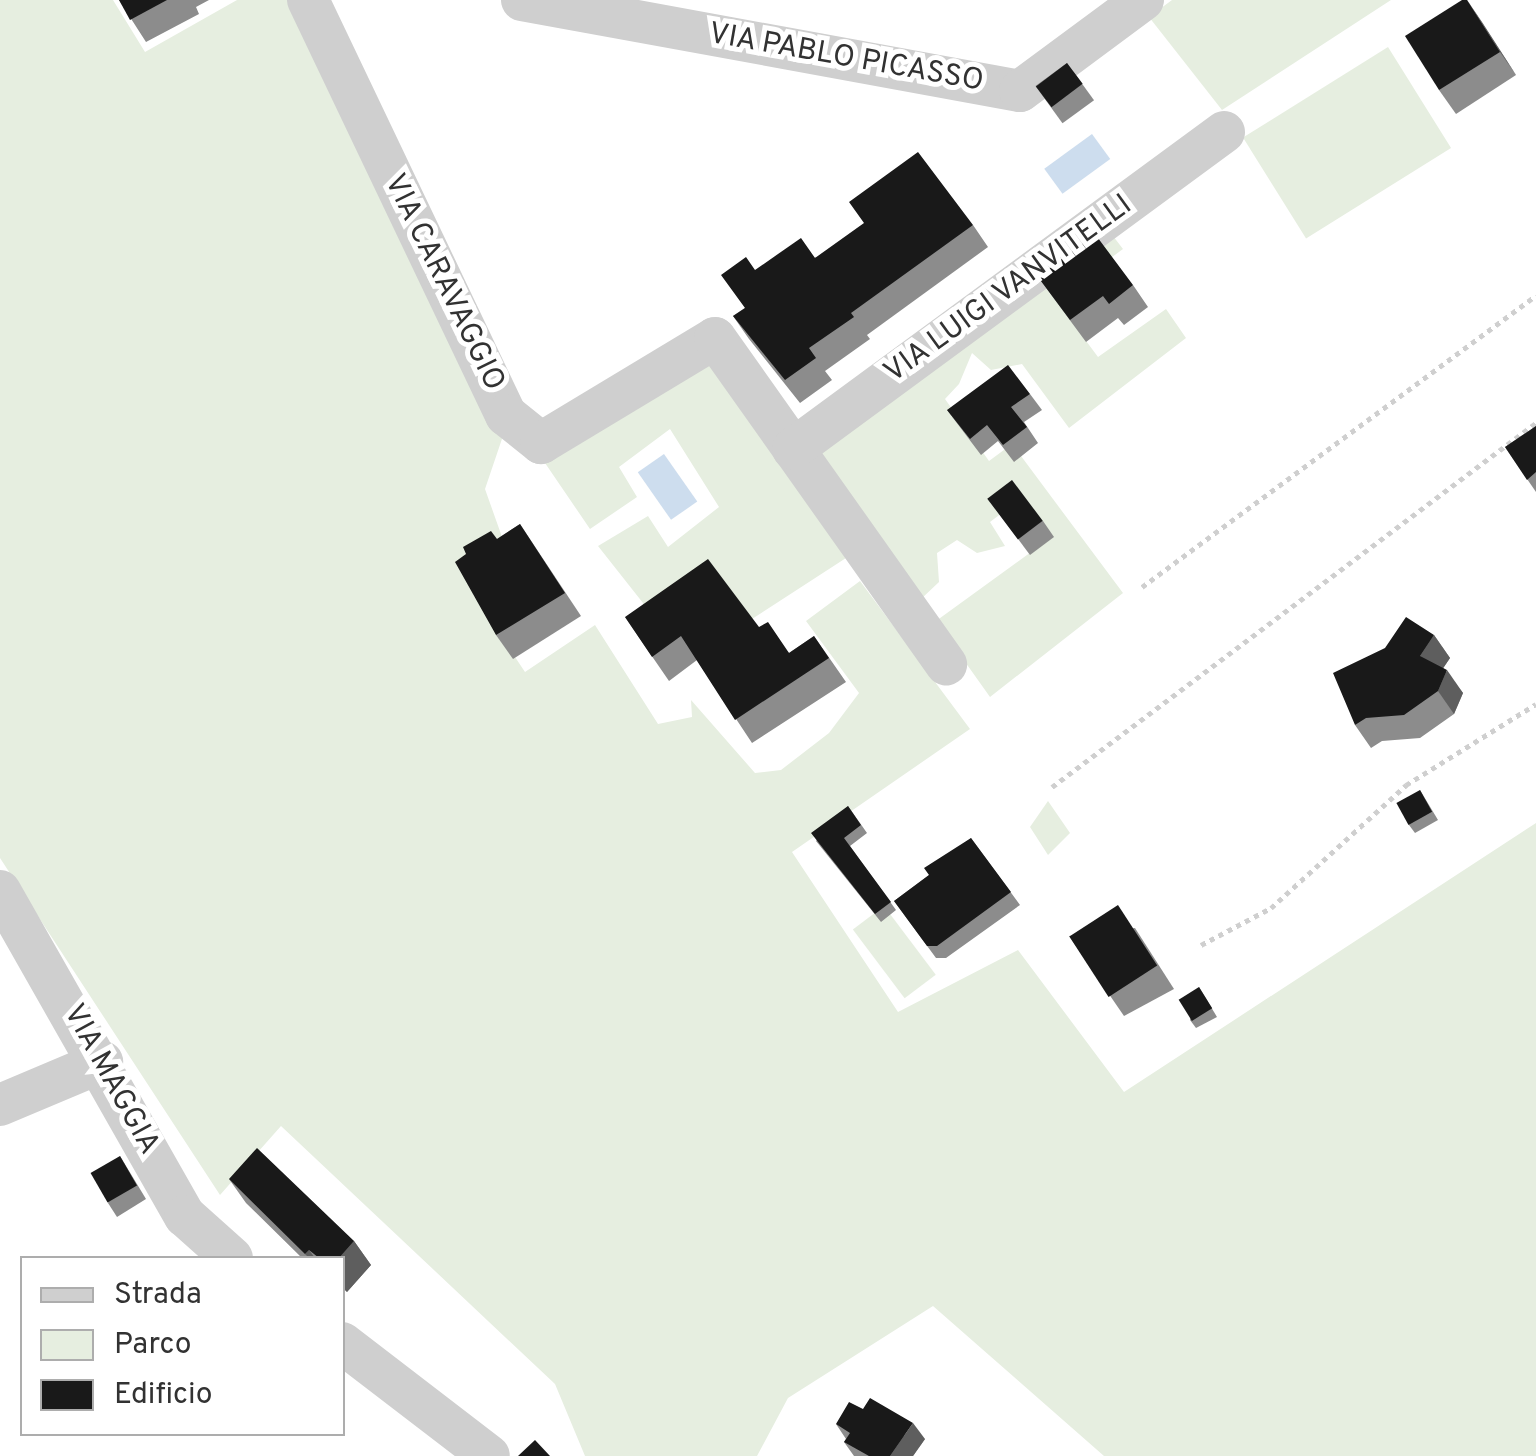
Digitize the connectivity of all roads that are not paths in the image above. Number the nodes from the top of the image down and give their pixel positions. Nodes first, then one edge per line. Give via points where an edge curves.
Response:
1 (308, 0) edge
2 (522, 0) edge
3 (1143, 0) edge
4 (1224, 132) dead end
5 (793, 449) junction
6 (946, 664) dead end
7 (0, 891) edge
8 (102, 1062) junction
9 (0, 1104) edge
10 (230, 1256) edge
11 (345, 1344) edge
12 (489, 1456) edge

1 - 5 street, VIA CARAVAGGIO via 506,416 541,443 714,338
2 - 3 street, VIA PABLO PICASSO via 1020,91
4 - 5 street, VIA LUIGI VANVITELLI
5 - 6 street, VIA CARAVAGGIO
7 - 8 street, VIA MAGGIA
8 - 9 street
8 - 10 street, VIA MAGGIA via 185,1216
11 - 12 street

